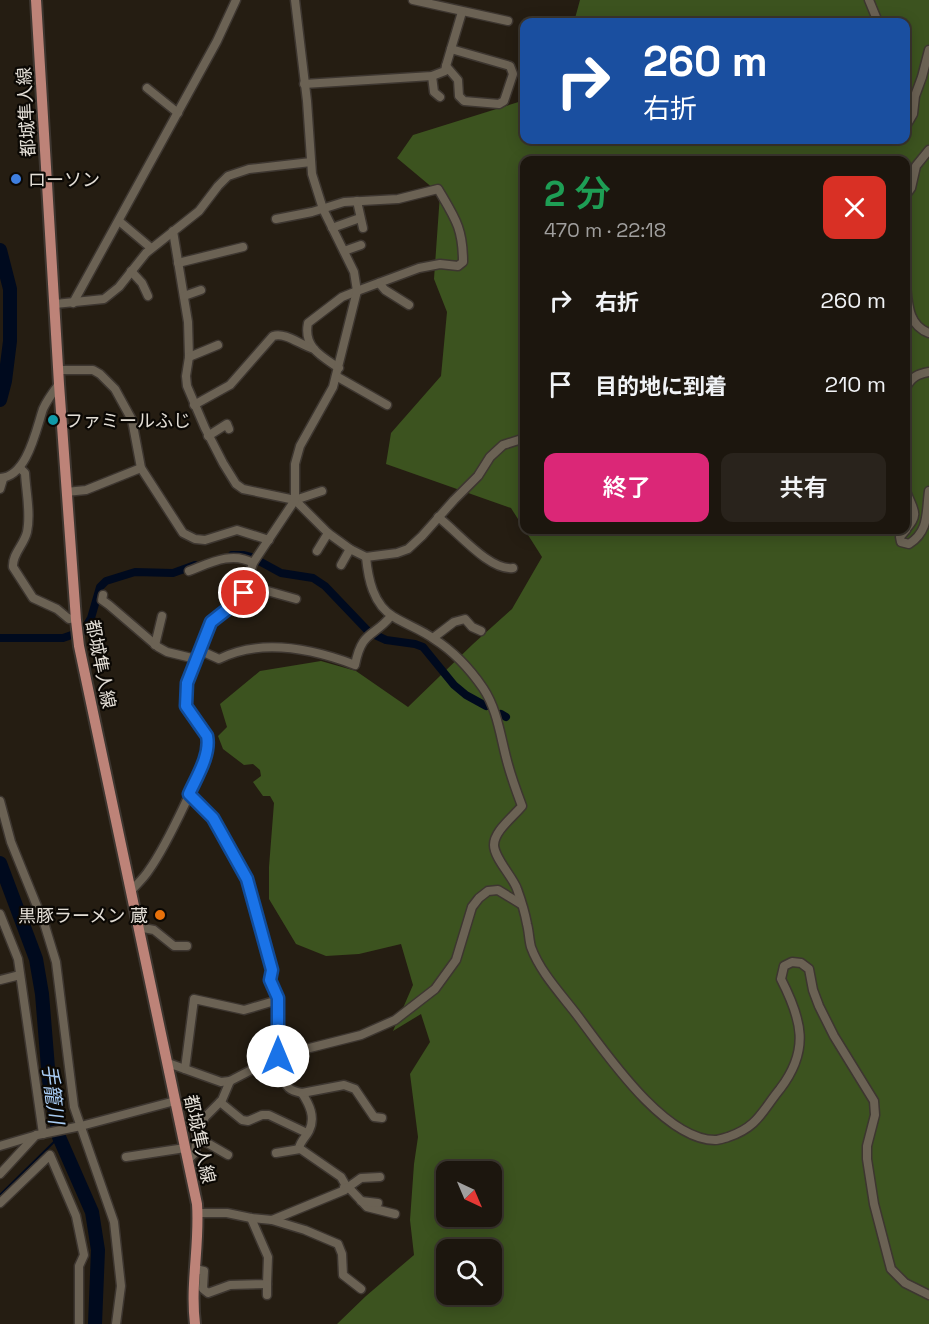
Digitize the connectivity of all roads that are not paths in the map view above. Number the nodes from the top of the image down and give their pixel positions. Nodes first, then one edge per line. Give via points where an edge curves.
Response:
1 (36, 0) edge
2 (236, 0) edge
3 (295, 0) edge
4 (412, 0) edge
5 (869, 0) edge
6 (462, 12) junction
7 (876, 18) edge
8 (508, 21) dead end
9 (451, 49) junction
10 (929, 50) edge
11 (446, 66) junction
12 (432, 76) junction
13 (304, 84) junction
14 (147, 88) dead end
15 (440, 97) dead end
16 (178, 113) junction
17 (910, 120) edge
18 (929, 150) edge
19 (311, 162) junction
20 (910, 189) edge
21 (357, 201) junction
22 (323, 208) junction
23 (360, 218) junction
24 (276, 219) dead end
25 (119, 221) junction
26 (332, 228) junction
27 (363, 228) dead end
28 (173, 231) junction
29 (361, 245) dead end
30 (243, 247) dead end
31 (151, 248) junction
32 (344, 251) junction
33 (178, 263) junction
34 (131, 271) junction
35 (379, 283) junction
36 (201, 290) dead end
37 (357, 291) junction
38 (148, 296) dead end
39 (184, 296) junction
40 (73, 303) junction
41 (55, 304) junction
42 (409, 305) dead end
43 (910, 311) edge
44 (929, 333) edge
45 (218, 345) dead end
46 (314, 349) junction
47 (189, 357) junction
48 (58, 370) junction
49 (337, 372) junction
50 (929, 372) edge
51 (910, 381) edge
52 (59, 384) junction
53 (194, 405) junction
54 (387, 405) dead end
55 (229, 429) dead end
56 (208, 436) junction
57 (520, 440) edge
58 (20, 468) junction
59 (141, 468) junction
60 (1, 478) edge
61 (0, 489) edge
62 (929, 491) edge
63 (66, 492) junction
64 (322, 492) dead end
65 (295, 500) junction
66 (910, 501) edge
67 (438, 517) junction
68 (910, 525) edge
69 (328, 533) junction
70 (902, 534) edge
71 (269, 540) junction
72 (350, 549) junction
73 (317, 551) dead end
74 (366, 556) junction
75 (253, 562) junction
76 (341, 565) dead end
77 (513, 568) dead end
78 (189, 571) dead end
79 (246, 585) junction
80 (103, 595) dead end
81 (296, 599) dead end
82 (162, 616) dead end
83 (391, 616) junction
84 (76, 619) junction
85 (481, 631) dead end
86 (433, 638) junction
87 (155, 645) junction
88 (197, 655) junction
89 (189, 794) junction
90 (0, 801) edge
91 (130, 891) junction
92 (521, 904) junction
93 (0, 914) edge
94 (138, 927) junction
95 (187, 946) dead end
96 (20, 975) junction
97 (0, 980) edge
98 (278, 1000) junction
99 (278, 1056) junction
100 (168, 1063) junction
101 (186, 1069) junction
102 (230, 1082) junction
103 (302, 1093) junction
104 (175, 1101) junction
105 (219, 1102) junction
106 (382, 1118) dead end
107 (81, 1126) junction
108 (307, 1133) junction
109 (42, 1134) junction
110 (196, 1137) junction
111 (0, 1146) edge
112 (185, 1148) junction
113 (300, 1149) junction
114 (276, 1153) dead end
115 (228, 1155) dead end
116 (126, 1157) dead end
117 (188, 1160) junction
118 (0, 1174) edge
119 (380, 1177) dead end
120 (346, 1188) junction
121 (360, 1201) junction
122 (0, 1203) edge
123 (378, 1203) dead end
124 (198, 1213) junction
125 (395, 1214) dead end
126 (251, 1218) junction
127 (272, 1220) junction
128 (268, 1257) junction
129 (278, 1262) dead end
130 (195, 1269) junction
131 (267, 1284) junction
132 (361, 1289) dead end
133 (267, 1295) dead end
134 (929, 1295) edge
135 (79, 1324) edge
136 (116, 1324) edge
137 (195, 1324) edge

1 - 41 main road, 都城隼人線
2 - 16 street
3 - 13 street
4 - 6 street
5 - 7 street
6 - 8 street
6 - 9 street
9 - 11 street
9 - 11 street via 510,66 513,74 504,101 464,101 459,96 458,80
10 - 17 street
11 - 12 street via 445,71
12 - 13 street
12 - 15 street via 434,92
13 - 19 street
14 - 16 street
16 - 25 street
18 - 20 street via 916,166
19 - 22 street
19 - 28 street via 249,169 228,176 199,211
21 - 22 street
21 - 23 street
21 - 35 street via 398,199 438,189 461,234 463,262 458,266 419,268
22 - 24 street
22 - 26 street
23 - 26 street
23 - 27 street
25 - 31 street
25 - 40 street
26 - 32 street
28 - 31 street
28 - 33 street
29 - 32 street
30 - 33 street
31 - 34 street
32 - 37 street via 354,272
33 - 39 street
34 - 38 street
34 - 40 street via 104,299
35 - 37 street
35 - 42 street
36 - 39 street
37 - 46 street via 342,297 308,323 306,333
37 - 49 street
39 - 47 street
40 - 41 street
41 - 48 main road, 都城隼人線
43 - 44 street via 921,330
45 - 47 street
46 - 49 street
46 - 53 street via 284,335 273,336 230,385
47 - 53 street via 186,379
48 - 52 main road, 都城隼人線
48 - 59 street via 91,369 110,383 131,417
49 - 54 street
49 - 65 street via 333,387 300,446 295,464
50 - 51 street
52 - 58 street via 45,404
52 - 63 main road, 都城隼人線
53 - 56 street
55 - 56 street via 226,424
56 - 65 street via 239,487
57 - 67 street via 503,445 490,457 478,476
58 - 60 street
58 - 84 street via 25,473 28,523 13,567 36,600 69,619
59 - 63 street via 86,490
59 - 71 street via 187,536 205,540 237,530
60 - 61 street
62 - 70 street via 926,530 909,544 902,542
63 - 84 main road, 都城隼人線
64 - 65 street
65 - 69 street
65 - 71 street
66 - 68 street via 915,514
67 - 74 street via 408,549
67 - 77 street via 494,564
69 - 72 street
69 - 73 street
71 - 75 street
72 - 74 street
72 - 76 street
74 - 83 street via 370,585
75 - 78 street via 232,558
75 - 79 street
79 - 81 street
79 - 88 street via 241,598 211,622
80 - 87 street via 105,604
82 - 87 street
83 - 86 street
83 - 88 street via 366,637 355,665 294,648 241,650 219,658
84 - 91 main road, 都城隼人線
85 - 86 street via 465,619 453,622
86 - 92 street via 453,653 482,687 502,735 522,806 495,835 494,848
87 - 88 street via 167,652
88 - 89 street via 185,702 207,736 208,745
89 - 91 street via 158,857
89 - 98 street via 213,818 247,879
90 - 107 street via 11,842 56,962 74,1107
91 - 94 main road, 都城隼人線
92 - 99 street via 498,890 479,898 472,906 456,960 435,989 395,1020 361,1035
92 - 134 street via 531,946 547,975 596,1041 644,1099 699,1138 717,1140 749,1128 789,1077 798,1059 801,1040 781,972 792,962 805,964 834,1036 874,1101 875,1115 867,1146 874,1204 891,1269 905,1283
93 - 96 street via 16,952
94 - 95 street via 154,930 174,946
94 - 100 main road, 都城隼人線
96 - 97 street
96 - 109 street
98 - 99 street
98 - 101 street via 244,1010 194,999
99 - 102 street
99 - 103 street via 287,1086
100 - 101 street
100 - 104 main road, 都城隼人線
101 - 102 street
102 - 105 street
103 - 106 street via 344,1085 355,1089 374,1117
103 - 108 street via 311,1106
104 - 107 street
104 - 112 main road, 都城隼人線
105 - 108 street via 242,1120 269,1115
105 - 110 street via 205,1117
107 - 109 street
107 - 136 street via 114,1222 121,1286
108 - 113 street
109 - 111 street
109 - 118 street
110 - 115 street
110 - 117 street via 195,1153
112 - 116 street
112 - 117 main road, 都城隼人線
113 - 114 street
113 - 120 street via 341,1177
117 - 124 main road, 都城隼人線
119 - 120 street via 361,1178
120 - 121 street
120 - 127 street
121 - 123 street
121 - 125 street via 367,1207
122 - 135 street via 50,1155 76,1216 84,1255 79,1266
124 - 126 street
124 - 130 main road, 都城隼人線
126 - 127 street
126 - 128 street
127 - 132 street via 338,1244 343,1275
128 - 129 street
128 - 131 street
130 - 131 street via 204,1271 203,1289 208,1293 230,1285
130 - 137 main road, 都城隼人線
131 - 133 street

